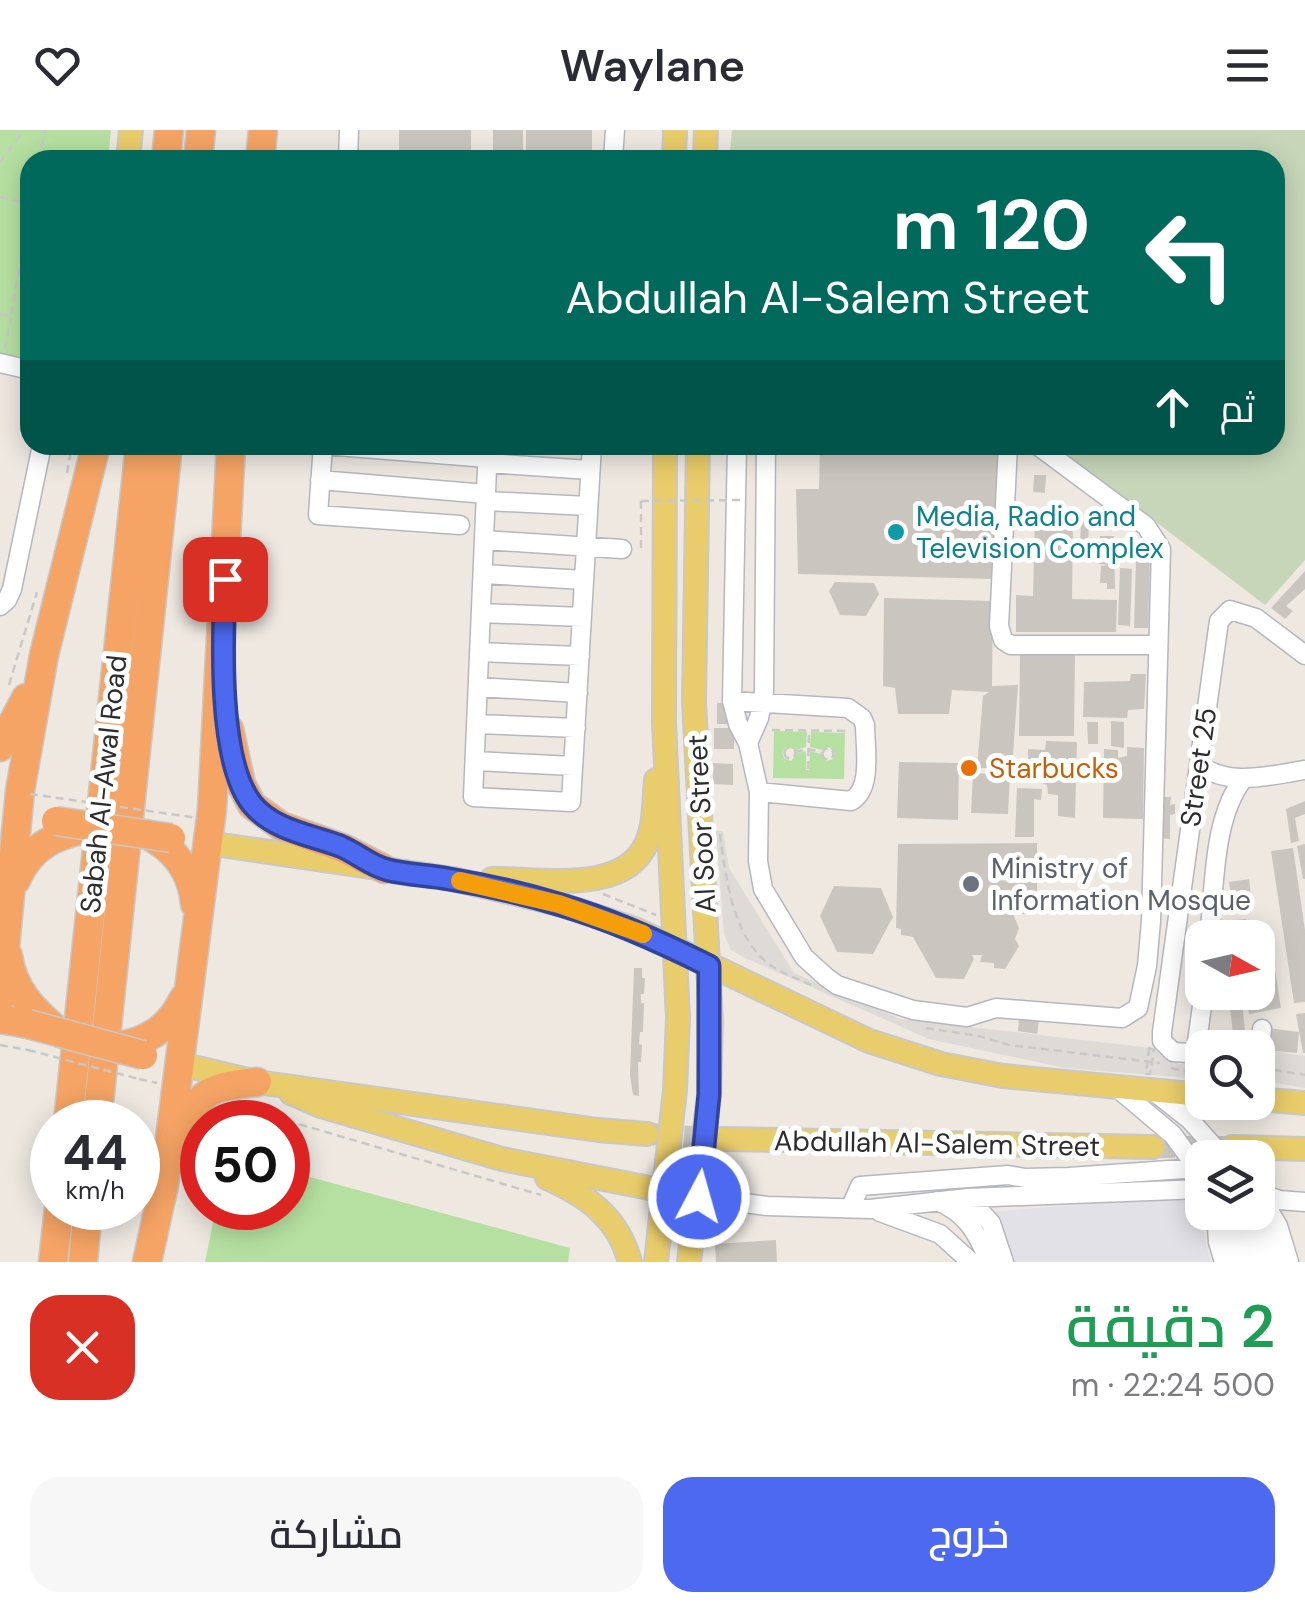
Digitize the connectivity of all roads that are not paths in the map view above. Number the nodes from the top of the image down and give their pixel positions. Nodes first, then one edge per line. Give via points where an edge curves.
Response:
1 (40, 455) edge
2 (90, 455) edge
3 (139, 455) edge
4 (167, 455) edge
5 (232, 455) edge
6 (323, 455) edge
7 (591, 455) edge
8 (653, 455) edge
9 (665, 455) edge
10 (701, 455) edge
11 (737, 455) edge
12 (766, 455) edge
13 (1008, 455) edge
14 (1050, 455) edge
15 (488, 456) edge
16 (590, 470) junction
17 (320, 480) junction
18 (486, 497) junction
19 (588, 506) junction
20 (664, 509) junction
21 (460, 525) dead end
22 (484, 540) junction
23 (586, 546) junction
24 (622, 550) dead end
25 (483, 574) junction
26 (584, 580) junction
27 (0, 606) edge
28 (481, 613) junction
29 (582, 618) junction
30 (1158, 646) junction
31 (479, 652) junction
32 (44, 655) junction
33 (1305, 655) edge
34 (580, 656) junction
35 (222, 678) junction
36 (478, 688) junction
37 (664, 692) junction
38 (578, 693) junction
39 (732, 701) junction
40 (762, 704) junction
41 (476, 724) junction
42 (576, 728) junction
43 (752, 736) junction
44 (0, 747) edge
45 (475, 761) junction
46 (1199, 764) junction
47 (574, 766) junction
48 (1305, 770) edge
49 (1244, 778) junction
50 (759, 792) junction
51 (1193, 805) junction
52 (16, 806) edge
53 (1223, 818) junction
54 (58, 828) junction
55 (203, 831) junction
56 (163, 841) junction
57 (384, 870) junction
58 (453, 879) junction
59 (10, 896) junction
60 (1211, 920) edge
61 (197, 926) junction
62 (7, 940) junction
63 (677, 950) junction
64 (709, 966) junction
65 (192, 968) junction
66 (0, 998) edge
67 (1201, 1010) edge
68 (0, 1019) edge
69 (29, 1028) junction
70 (134, 1056) junction
71 (178, 1076) junction
72 (269, 1084) junction
73 (1116, 1087) junction
74 (1152, 1090) junction
75 (1185, 1093) edge
76 (70, 1100) edge
77 (99, 1100) edge
78 (1275, 1100) edge
79 (1305, 1103) edge
80 (647, 1134) tunnel mouth
81 (721, 1139) tunnel mouth
82 (1214, 1140) edge
83 (1153, 1147) tunnel mouth
84 (1305, 1149) edge
85 (1275, 1150) edge
86 (1185, 1153) edge
87 (502, 1159) junction
88 (1185, 1173) edge
89 (164, 1185) junction
90 (1185, 1190) edge
91 (666, 1191) junction
92 (699, 1197) junction
93 (968, 1198) junction
94 (1275, 1199) edge
95 (936, 1201) junction
96 (1305, 1202) edge
97 (861, 1208) junction
98 (1275, 1221) edge
99 (57, 1230) edge
100 (86, 1230) edge
101 (1218, 1230) edge
102 (1226, 1230) edge
103 (1253, 1230) edge
104 (1262, 1230) edge
105 (1263, 1261) edge
106 (53, 1262) edge
107 (82, 1262) edge
108 (147, 1262) edge
109 (630, 1262) edge
110 (656, 1262) edge
111 (689, 1262) edge
112 (971, 1262) edge
113 (989, 1262) edge
114 (1004, 1262) edge
115 (1224, 1262) edge
116 (1237, 1262) edge
117 (1290, 1262) edge

1 - 27 street via 12,589
2 - 32 highway
3 - 76 highway, Sabah Al-Awal Road
4 - 77 highway, Sabah Al-Awal Road
5 - 35 highway
6 - 17 street
7 - 16 street
8 - 20 main road
9 - 20 main road, Al Soor Street
10 - 64 main road, Al Soor Street via 694,702
11 - 39 street
12 - 40 street
13 - 30 street via 1002,640
14 - 30 street via 1157,540
15 - 16 street
15 - 18 street
16 - 19 street
17 - 18 street
17 - 21 street via 318,516
18 - 19 street
18 - 22 street
19 - 23 street
20 - 37 main road, Al Soor Street
22 - 23 street
22 - 25 street
23 - 24 street
23 - 26 street
25 - 26 street
25 - 28 street
26 - 29 street
28 - 29 street
28 - 31 street
29 - 34 street
30 - 50 street via 1151,921 1142,994 1131,1015 996,1008 968,1017 913,1010 838,985 804,957 763,888
31 - 34 street
31 - 36 street
32 - 44 highway
32 - 52 highway
33 - 46 street, Street 25 via 1247,613 1222,614
34 - 38 street
35 - 55 highway
35 - 57 highway via 234,761 252,804 281,826
36 - 38 street
36 - 41 street
37 - 58 main road via 652,826 632,863 592,880
37 - 63 main road, Al Soor Street
38 - 42 street
39 - 40 street
39 - 43 street via 738,724
40 - 43 street
40 - 50 street via 848,708 862,718 864,787 851,801
41 - 42 street
41 - 45 street
42 - 47 street
43 - 50 street
45 - 47 street
45 - 47 street via 473,797 572,802
46 - 49 street via 1216,775
46 - 51 street, Street 25
48 - 49 street, Street 25
49 - 53 street, Street 25
51 - 53 street
51 - 67 street, Street 25 via 1162,1032 1172,1052 1196,1049
52 - 54 highway
52 - 59 highway
53 - 60 street, Street 25
54 - 56 highway, bridge via 94,827
54 - 59 highway via 22,866
55 - 56 highway
55 - 57 main road
55 - 61 highway
56 - 61 highway via 190,878
57 - 58 main road
58 - 63 main road via 559,904
59 - 62 highway
61 - 65 highway
62 - 66 highway
62 - 69 highway
63 - 64 main road
63 - 91 main road, Al Soor Street
64 - 73 main road via 868,1040 941,1064
64 - 92 main road, Al Soor Street via 709,1094
65 - 70 highway via 176,1014
65 - 71 highway
68 - 69 highway
69 - 70 highway, bridge
70 - 71 highway
71 - 72 main road
71 - 89 highway
72 - 80 main road
72 - 87 main road via 310,1103
72 - 89 highway via 218,1087 202,1096 183,1155
73 - 74 main road
73 - 86 street via 1160,1122
74 - 75 main road
74 - 82 street
78 - 79 main road
81 - 83 main road, Abdullah Al-Salem Street
84 - 85 main road
87 - 91 main road
87 - 109 main road via 590,1200 617,1229
88 - 97 street via 860,1186
89 - 108 highway
90 - 93 street
91 - 92 main road
91 - 110 main road, Al Soor Street
92 - 97 street
92 - 111 main road, Al Soor Street
93 - 95 street
93 - 114 street via 991,1223
94 - 96 street
95 - 97 street
95 - 113 street via 969,1222
97 - 112 street via 940,1234
98 - 117 street
99 - 106 highway
100 - 107 highway
101 - 115 street
102 - 116 street
103 - 105 street
104 - 105 street

